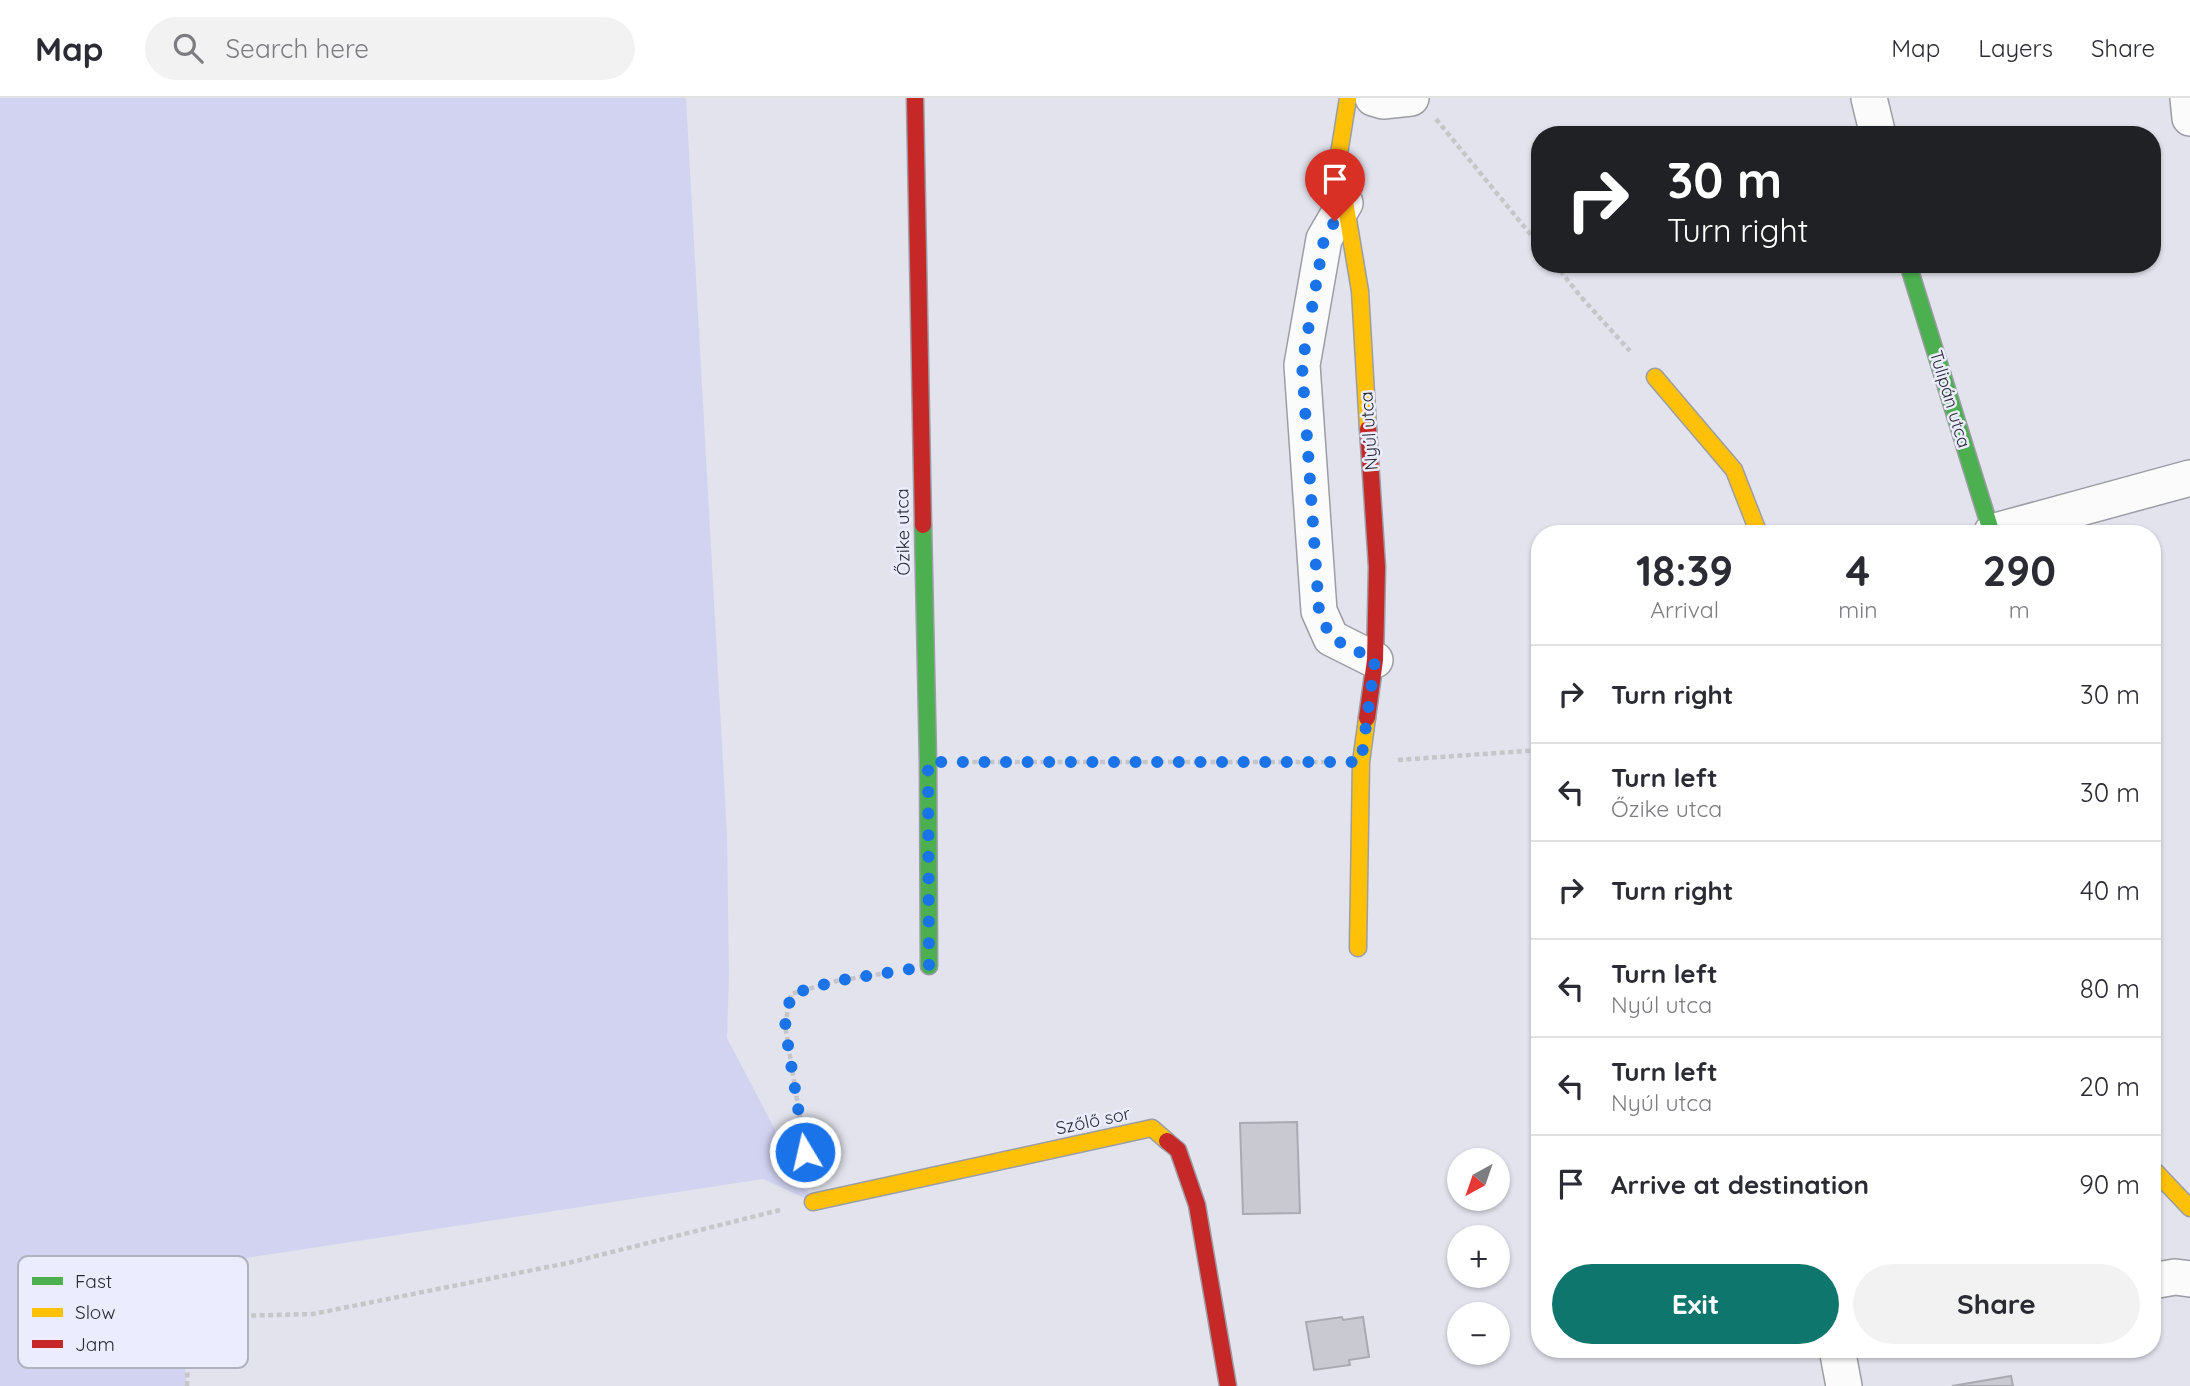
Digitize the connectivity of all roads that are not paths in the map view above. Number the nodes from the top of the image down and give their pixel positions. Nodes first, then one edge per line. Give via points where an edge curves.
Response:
1 (915, 98) edge
2 (1348, 98) edge
3 (1869, 98) edge
4 (2189, 98) edge
5 (2190, 118) edge
6 (1876, 126) edge
7 (1345, 203) junction
8 (1911, 273) edge
9 (1655, 377) road end
10 (2190, 478) edge
11 (1755, 525) edge
12 (1990, 525) edge
13 (2021, 525) edge
14 (1375, 660) junction
15 (1358, 948) dead end
16 (929, 966) road end
17 (2161, 1178) edge
18 (813, 1202) road end
19 (2190, 1209) edge
20 (2190, 1279) edge
21 (2161, 1280) edge
22 (1839, 1358) edge
23 (1228, 1386) edge
24 (1844, 1386) edge

1 - 16 street, Őzike utca
2 - 7 street, Nyúl utca via 1338,160
3 - 6 street
4 - 5 street
7 - 14 street, Nyúl utca via 1360,291 1377,568
7 - 14 street via 1324,239 1302,365 1319,611 1331,638
8 - 12 street, Tulipán utca
9 - 11 street via 1734,470
10 - 13 street
14 - 15 street, Nyúl utca via 1361,762
17 - 19 street
18 - 23 street, Szőlő sor via 1152,1128 1178,1150 1197,1205
20 - 21 street
22 - 24 street

